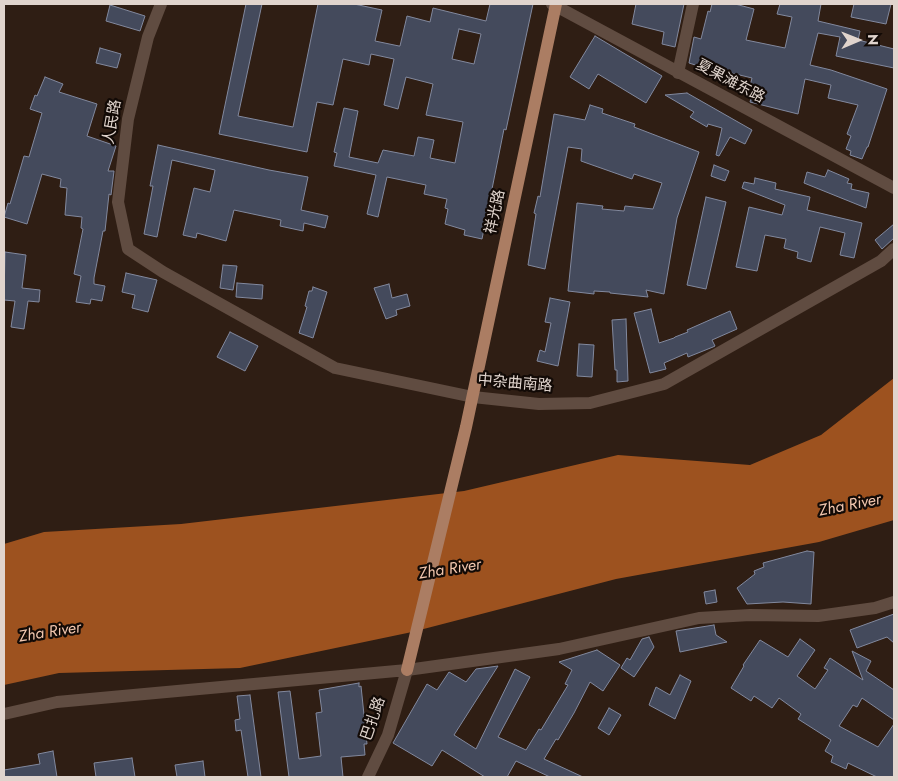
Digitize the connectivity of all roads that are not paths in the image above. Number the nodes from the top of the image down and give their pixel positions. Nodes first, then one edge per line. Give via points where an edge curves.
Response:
1 (161, 4) edge
2 (693, 4) edge
3 (555, 5) edge
4 (678, 73) junction
5 (894, 188) edge
6 (128, 248) joint
7 (894, 249) edge
8 (473, 397) junction
9 (894, 602) edge
10 (407, 670) junction
11 (4, 714) edge
12 (368, 777) edge

1 - 6 street, 人民路 via 148,37 128,119 118,202
2 - 4 street
3 - 4 street, 夏果滩东路
3 - 8 main road, 祥光路
4 - 5 street, 夏果滩东路
6 - 8 street, 中杂曲南路 via 162,272 335,368
7 - 8 street, 中杂曲南路 via 881,261 664,384 590,403 539,404
8 - 10 main road, 祥光路
9 - 10 street via 818,616 699,618 559,649
10 - 11 street via 57,702
10 - 12 street, 巴扎路 via 388,735

